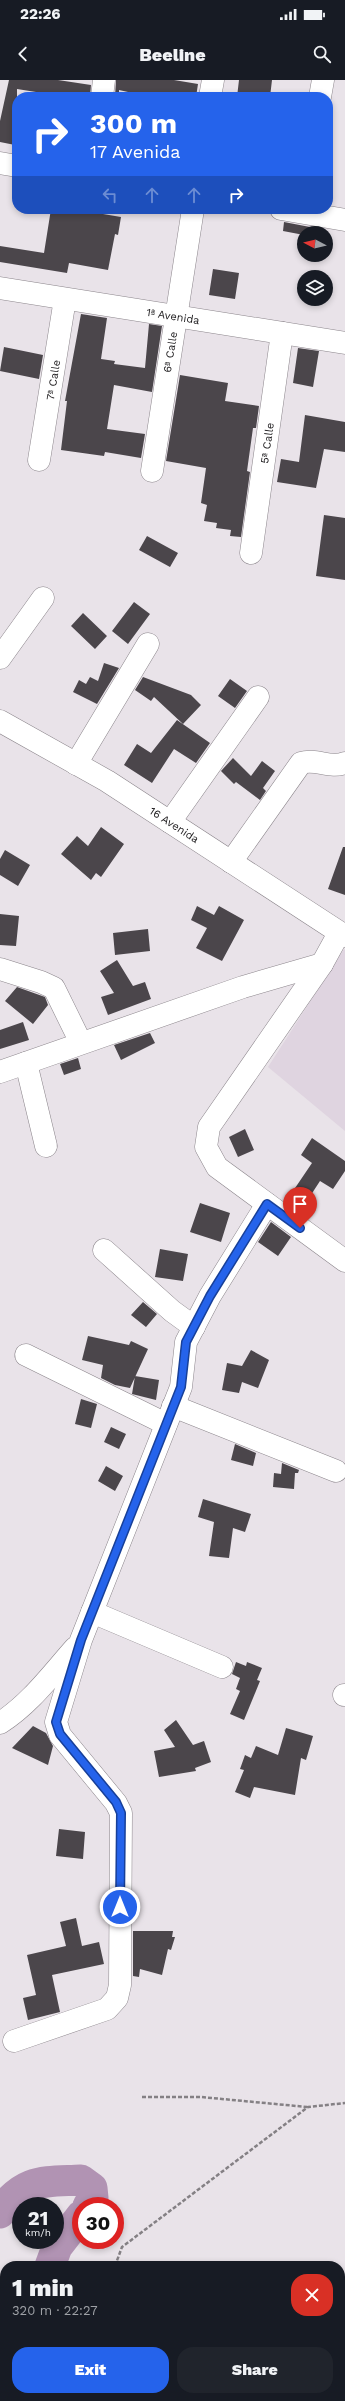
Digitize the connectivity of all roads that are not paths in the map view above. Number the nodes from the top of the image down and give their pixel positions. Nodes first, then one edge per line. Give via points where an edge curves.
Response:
1 (104, 80) edge
2 (212, 80) edge
3 (323, 80) edge
4 (103, 92) edge
5 (211, 92) edge
6 (321, 92) edge
7 (0, 163) edge
8 (12, 165) edge
9 (192, 214) edge
10 (316, 214) edge
11 (345, 220) edge
12 (0, 288) edge
13 (65, 300) junction
14 (176, 316) junction
15 (282, 333) junction
16 (345, 343) edge
17 (39, 460) dead end
18 (152, 471) dead end
19 (251, 553) dead end
20 (43, 598) dead end
21 (148, 644) dead end
22 (0, 658) edge
23 (258, 697) dead end
24 (0, 721) edge
25 (345, 763) edge
26 (76, 764) junction
27 (170, 822) junction
28 (231, 862) junction
29 (342, 934) edge
30 (322, 964) junction
31 (0, 969) edge
32 (81, 1043) junction
33 (26, 1063) junction
34 (0, 1072) edge
35 (46, 1146) dead end
36 (267, 1204) junction
37 (104, 1250) dead end
38 (345, 1262) edge
39 (194, 1327) junction
40 (26, 1355) dead end
41 (170, 1415) junction
42 (336, 1471) dead end
43 (92, 1612) junction
44 (81, 1640) junction
45 (222, 1667) dead end
46 (0, 1723) edge
47 (14, 2041) dead end

1 - 4 street
2 - 5 street
3 - 6 street
7 - 8 street
9 - 14 street, 6ª Calle
10 - 11 street
12 - 13 street, 1ª Avenida
13 - 14 street, 1ª Avenida
13 - 17 street, 7ª Calle
14 - 15 street, 1ª Avenida
14 - 18 street, 6ª Calle
15 - 16 street, 1ª Avenida
15 - 19 street, 5ª Calle
20 - 22 street
21 - 26 street
23 - 27 street
24 - 26 street, 16 Avenida
25 - 28 street via 331,766 310,760 301,763
26 - 27 street, 16 Avenida
27 - 28 street, 16 Avenida
28 - 29 street, 16 Avenida
29 - 30 street
30 - 32 street via 243,987
30 - 36 street via 209,1127 206,1147 217,1167
31 - 32 street via 54,988
32 - 33 street
33 - 34 street
33 - 35 street
36 - 38 street
36 - 39 street via 210,1296
37 - 39 street via 172,1311
39 - 41 street via 186,1342 181,1387
40 - 41 street
41 - 42 street
41 - 43 street
43 - 44 street
43 - 45 street
44 - 46 street via 34,1695 16,1713
44 - 47 street via 56,1722 60,1734 116,1802 121,1813 120,1984 117,1998 107,2009

